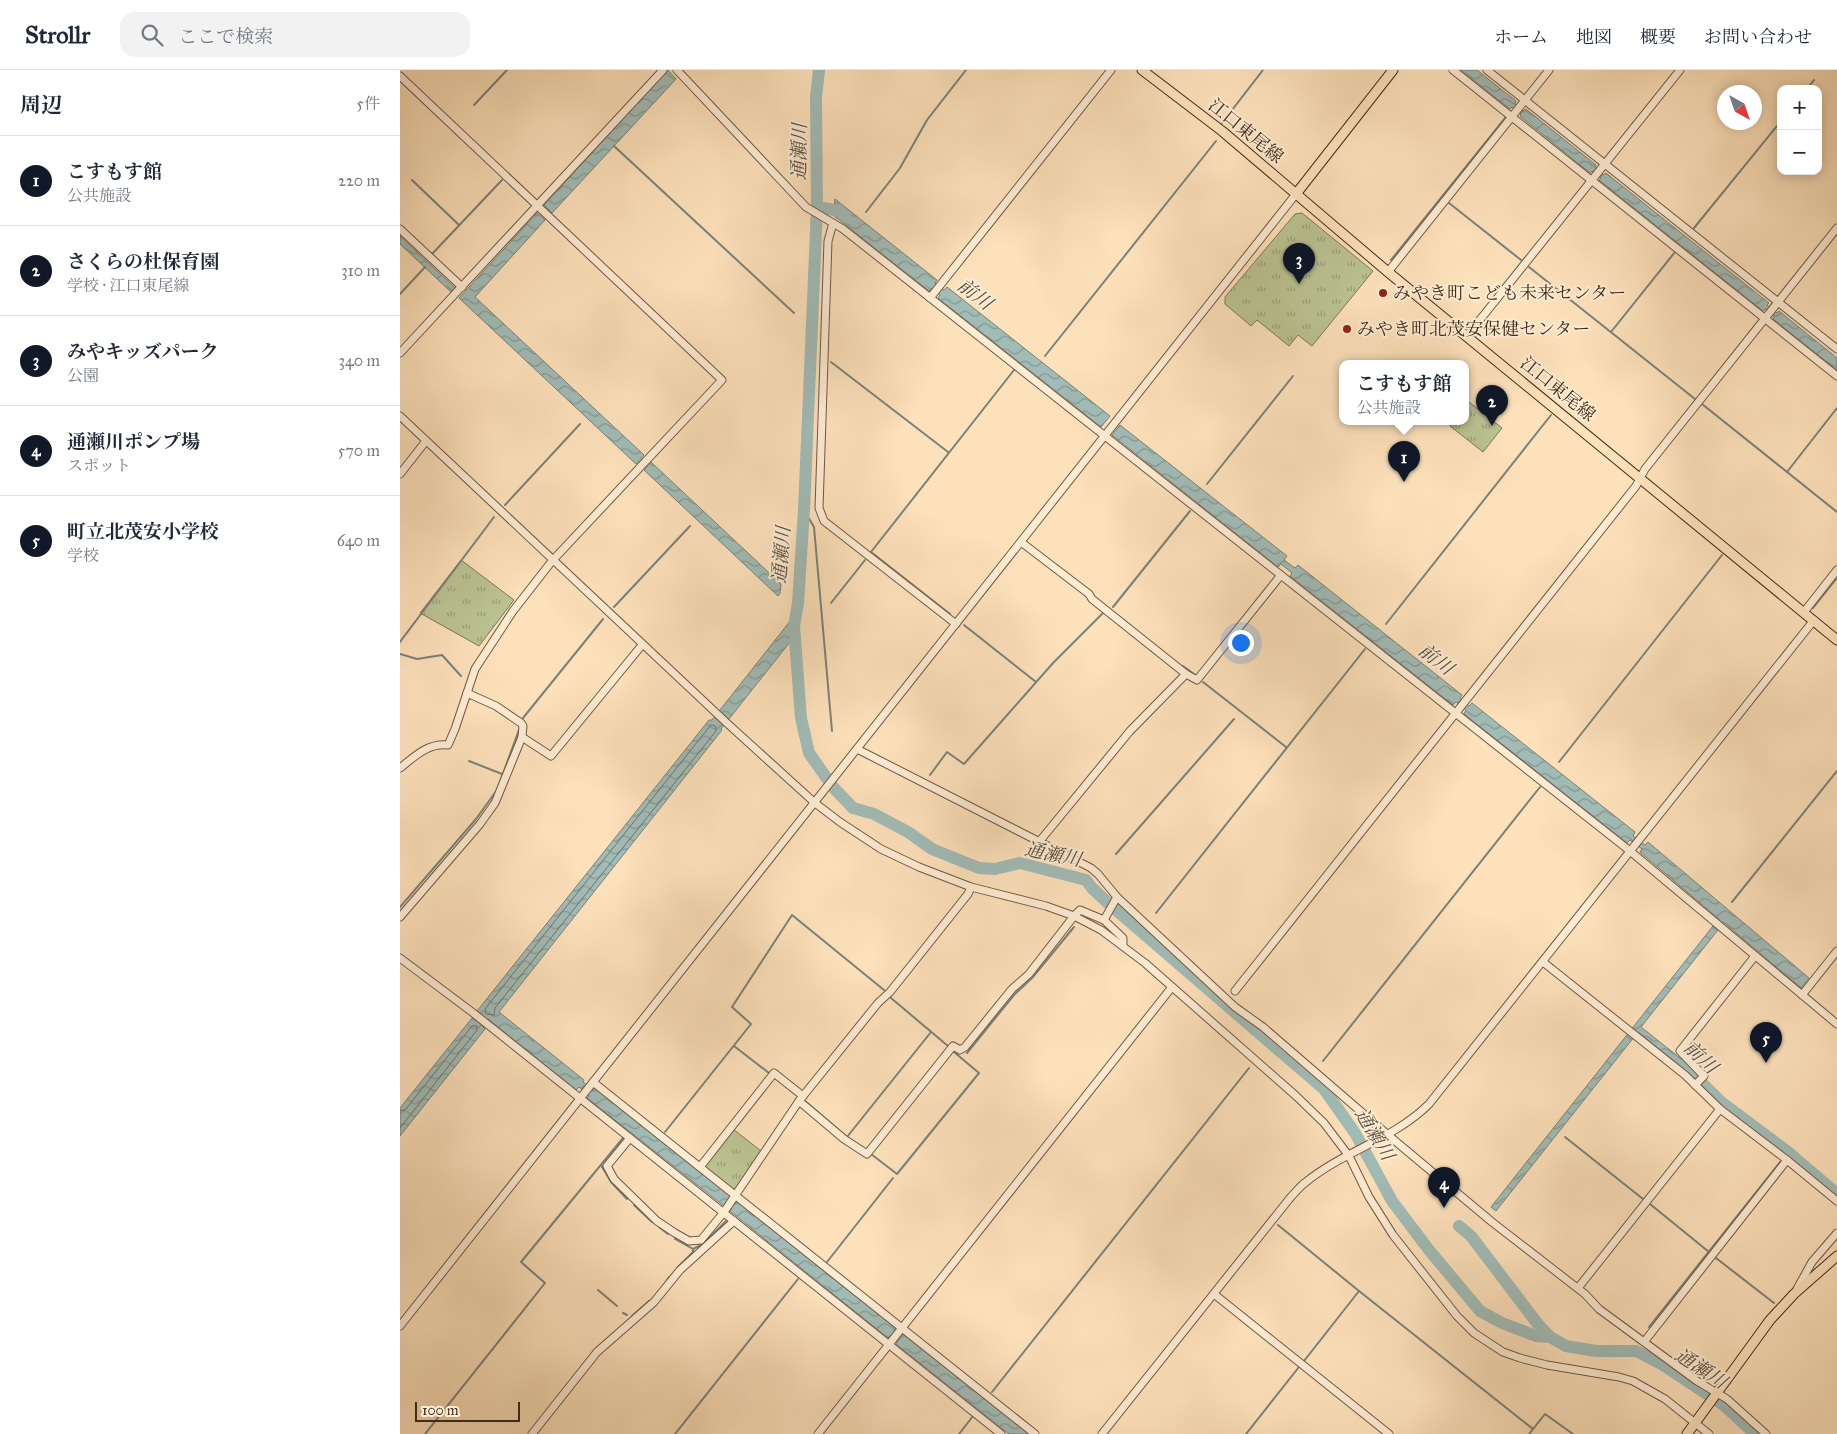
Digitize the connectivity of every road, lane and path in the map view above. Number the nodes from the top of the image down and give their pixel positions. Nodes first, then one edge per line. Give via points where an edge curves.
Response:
1 (663, 70) edge
2 (677, 70) edge
3 (1111, 70) edge
4 (1142, 70) edge
5 (1392, 70) edge
6 (1453, 70) edge
7 (1487, 70) edge
8 (1549, 70) edge
9 (1680, 70) edge
10 (400, 76) edge
11 (1519, 109) junction
12 (1605, 164) junction
13 (1596, 175) junction
14 (1296, 194) junction
15 (537, 206) junction
16 (831, 222) junction
17 (1837, 228) edge
18 (400, 230) edge
19 (1388, 272) junction
20 (462, 287) junction
21 (932, 295) junction
22 (1771, 310) junction
23 (1467, 336) junction
24 (1837, 349) edge
25 (400, 353) edge
26 (1837, 376) edge
27 (400, 416) edge
28 (1103, 435) junction
29 (426, 441) junction
30 (400, 474) edge
31 (1640, 477) junction
32 (1021, 542) junction
33 (552, 561) junction
34 (1837, 570) edge
35 (1281, 575) junction
36 (1804, 612) junction
37 (1814, 620) junction
38 (956, 624) junction
39 (1837, 640) edge
40 (642, 645) junction
41 (1186, 674) junction
42 (467, 693) junction
43 (1456, 713) junction
44 (522, 737) junction
45 (857, 749) junction
46 (400, 768) edge
47 (815, 803) junction
48 (1039, 842) junction
49 (1635, 845) junction
50 (971, 886) junction
51 (1116, 899) junction
52 (1074, 916) junction
53 (400, 917) edge
54 (1105, 919) junction
55 (1123, 945) junction
56 (1837, 951) edge
57 (1755, 956) junction
58 (400, 958) edge
59 (1543, 962) junction
60 (1172, 987) junction
61 (1235, 991) dead end
62 (1802, 995) junction
63 (1837, 1024) edge
64 (1698, 1082) junction
65 (593, 1083) junction
66 (581, 1097) junction
67 (801, 1099) junction
68 (1720, 1109) junction
69 (1388, 1135) junction
70 (630, 1138) junction
71 (1352, 1154) junction
72 (1787, 1160) junction
73 (700, 1167) junction
74 (1837, 1201) edge
75 (730, 1204) junction
76 (734, 1221) junction
77 (1837, 1233) edge
78 (1837, 1256) edge
79 (1578, 1288) junction
80 (1214, 1294) junction
81 (1794, 1294) junction
82 (400, 1326) edge
83 (895, 1336) junction
84 (1644, 1342) junction
85 (1718, 1392) junction
86 (1694, 1423) junction
87 (532, 1434) edge
88 (818, 1434) edge
89 (1001, 1434) edge
90 (1035, 1434) edge
91 (1102, 1434) edge
92 (1389, 1434) edge
93 (1686, 1434) edge
94 (1709, 1434) edge
95 (1766, 1434) edge

1 - 15 street
2 - 16 street via 806,207
3 - 21 street
4 - 14 main road, 江口東尾線 via 1222,131
5 - 14 main road
6 - 11 street
7 - 11 street
8 - 11 street
9 - 12 street
10 - 15 street
11 - 12 street
11 - 13 street
11 - 19 street
12 - 13 street
12 - 22 street
13 - 22 street
13 - 23 street
14 - 19 main road, 江口東尾線
14 - 28 street
15 - 20 street
15 - 33 street via 722,380
16 - 21 street
16 - 38 street via 819,508 824,520
17 - 22 street
18 - 20 street
19 - 23 main road, 江口東尾線
20 - 25 street
21 - 28 street
22 - 24 street
22 - 26 street
22 - 31 street
23 - 31 main road, 江口東尾線
27 - 29 street
28 - 32 street
28 - 35 street
29 - 30 street
29 - 33 street
31 - 36 main road, 江口東尾線
31 - 43 street
32 - 38 street
32 - 41 street
33 - 40 street
33 - 42 street via 484,653
34 - 36 street
35 - 41 street via 1197,680
35 - 43 street
36 - 37 main road, 江口東尾線
37 - 39 main road, 江口東尾線
37 - 49 street
38 - 45 street
40 - 44 street via 551,756
40 - 47 street
41 - 48 street via 1130,731
42 - 44 street via 496,706 521,723 524,726
42 - 46 street via 448,745 430,746
43 - 49 street
43 - 61 street
44 - 53 street via 496,803
45 - 47 street
45 - 48 street
47 - 50 street via 880,849
47 - 65 street
48 - 51 street via 1091,868
49 - 57 street
49 - 59 street
50 - 52 street
50 - 67 street via 890,992
51 - 54 street
51 - 69 street via 1236,1007
52 - 54 street via 1080,910
52 - 55 street
52 - 67 street via 1029,974 1012,989 965,1047 960,1050 953,1046 866,1154 844,1139
54 - 55 street via 1123,938
55 - 60 street
56 - 62 street
57 - 62 street
57 - 64 street via 1680,1051 1704,1076
58 - 66 street
59 - 64 street
59 - 69 street via 1429,1104
60 - 71 street via 1312,1111
60 - 83 street
62 - 63 street
64 - 68 street
65 - 66 street
65 - 73 street
66 - 70 street
66 - 82 street
67 - 73 street via 774,1073
67 - 75 street
68 - 72 street
68 - 79 street
69 - 71 street
69 - 79 street via 1492,1222
70 - 75 street
70 - 75 street via 607,1166 614,1179 674,1234 689,1241 701,1240
71 - 80 street via 1305,1182
71 - 86 street via 1369,1197 1394,1235 1456,1316 1474,1333 1503,1352 1520,1358 1633,1381 1665,1399
72 - 74 street
72 - 84 street
73 - 75 street
75 - 76 street
75 - 83 street
76 - 83 street
76 - 87 street via 680,1270 654,1302 597,1352
77 - 81 street via 1812,1262
78 - 81 main road
79 - 84 street via 1599,1309
80 - 91 street
80 - 92 street
81 - 85 main road via 1770,1320
83 - 88 street
83 - 89 street
83 - 90 street
84 - 85 street via 1697,1382
85 - 86 main road
85 - 95 street
86 - 93 main road
86 - 94 street

